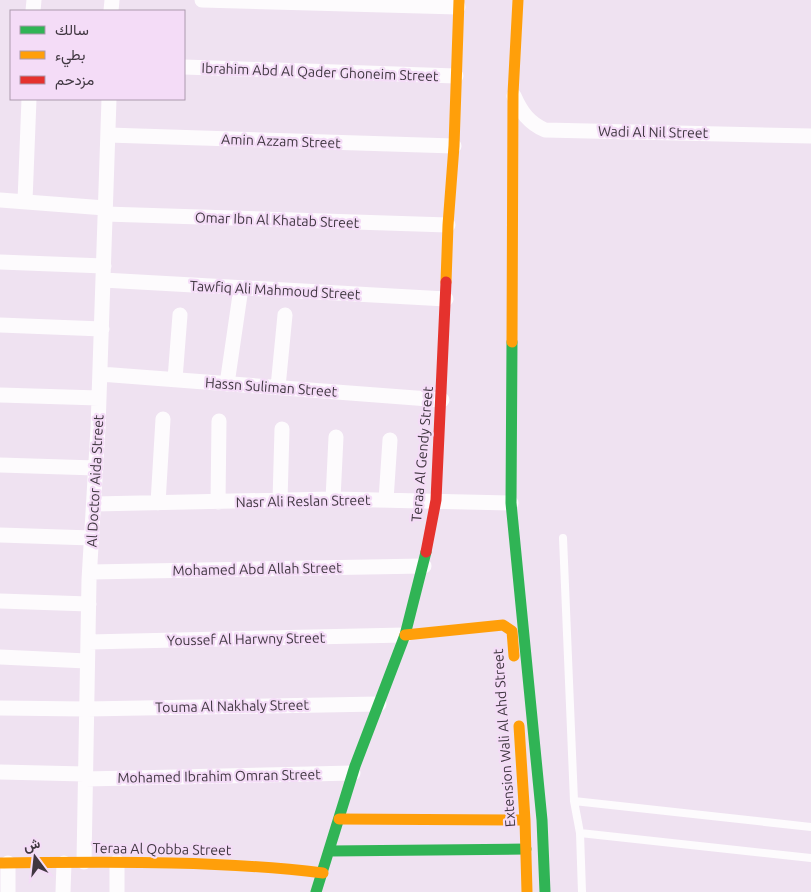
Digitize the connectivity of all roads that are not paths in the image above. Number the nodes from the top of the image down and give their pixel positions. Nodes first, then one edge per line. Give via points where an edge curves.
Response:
1 (202, 0) edge
2 (518, 0) edge
3 (458, 2) edge
4 (185, 68) edge
5 (456, 76) junction
6 (513, 94) junction
7 (29, 100) edge
8 (109, 100) edge
9 (108, 135) junction
10 (811, 136) edge
11 (454, 146) junction
12 (0, 200) edge
13 (25, 202) junction
14 (105, 211) junction
15 (448, 225) junction
16 (0, 262) edge
17 (103, 273) junction
18 (241, 288) junction
19 (446, 299) junction
20 (180, 315) dead end
21 (285, 315) dead end
22 (0, 324) edge
23 (102, 329) junction
24 (100, 374) junction
25 (175, 380) junction
26 (228, 384) junction
27 (278, 387) junction
28 (0, 395) edge
29 (99, 398) junction
30 (442, 400) junction
31 (162, 419) dead end
32 (219, 421) dead end
33 (282, 430) dead end
34 (336, 437) dead end
35 (390, 440) dead end
36 (0, 465) edge
37 (96, 468) junction
38 (334, 499) junction
39 (280, 500) junction
40 (386, 500) junction
41 (436, 500) junction
42 (218, 502) junction
43 (158, 503) junction
44 (511, 503) junction
45 (94, 504) junction
46 (0, 535) edge
47 (92, 538) junction
48 (564, 538) dead end
49 (424, 566) junction
50 (90, 572) junction
51 (0, 601) edge
52 (89, 604) junction
53 (523, 622) junction
54 (510, 629) junction
55 (405, 635) junction
56 (88, 642) junction
57 (0, 657) edge
58 (87, 661) junction
59 (515, 664) dead end
60 (379, 704) junction
61 (0, 708) edge
62 (86, 709) junction
63 (518, 713) dead end
64 (0, 772) edge
65 (353, 773) junction
66 (85, 777) junction
67 (574, 801) junction
68 (338, 819) junction
69 (525, 820) junction
70 (811, 827) edge
71 (580, 833) junction
72 (526, 849) junction
73 (330, 851) junction
74 (811, 858) edge
75 (64, 862) junction
76 (84, 862) junction
77 (117, 862) junction
78 (4, 863) edge
79 (323, 873) junction
80 (8, 892) edge
81 (63, 892) edge
82 (117, 892) edge
83 (316, 892) edge
84 (526, 892) edge
85 (545, 892) edge
86 (582, 892) edge

1 - 3 street
2 - 6 main road
3 - 5 main road, Teraa Al Gendy Street
4 - 5 street, Ibrahim Abd Al Qader Ghoneim Street
5 - 11 main road, Teraa Al Gendy Street
6 - 10 street, Wadi Al Nil Street via 524,115 545,130
6 - 44 main road
7 - 13 street
8 - 9 street, Al Doctor Aida Street
9 - 11 street, Amin Azzam Street
9 - 14 street, Al Doctor Aida Street
11 - 15 main road, Teraa Al Gendy Street
12 - 13 street, Omar Ibn Al Khatab Street
13 - 14 street, Omar Ibn Al Khatab Street
14 - 15 street, Omar Ibn Al Khatab Street
14 - 17 street, Al Doctor Aida Street
15 - 19 main road, Teraa Al Gendy Street
16 - 17 street, Tawfiq Ali Mahmoud Street
17 - 18 street, Tawfiq Ali Mahmoud Street
17 - 23 street, Al Doctor Aida Street
18 - 19 street, Tawfiq Ali Mahmoud Street
18 - 26 street
19 - 30 main road, Teraa Al Gendy Street
20 - 25 street
21 - 27 street
22 - 23 street
23 - 24 street, Al Doctor Aida Street
24 - 25 street, Hassn Suliman Street
24 - 29 street, Al Doctor Aida Street
25 - 26 street, Hassn Suliman Street
26 - 27 street, Hassn Suliman Street
27 - 30 street, Hassn Suliman Street
28 - 29 street
29 - 37 street, Al Doctor Aida Street
30 - 41 main road, Teraa Al Gendy Street
31 - 43 street
32 - 42 street
33 - 39 street
34 - 38 street
35 - 40 street
36 - 37 street
37 - 45 street, Al Doctor Aida Street
38 - 39 street, Nasr Ali Reslan Street
38 - 40 street, Nasr Ali Reslan Street
39 - 42 street, Nasr Ali Reslan Street
40 - 41 street, Nasr Ali Reslan Street
41 - 44 street, Nasr Ali Reslan Street
41 - 49 main road, Teraa Al Gendy Street
42 - 43 street, Nasr Ali Reslan Street
43 - 45 street, Nasr Ali Reslan Street
44 - 53 main road
45 - 47 street, Al Doctor Aida Street
46 - 47 street
47 - 50 street, Al Doctor Aida Street
48 - 67 lane
49 - 50 street, Mohamed Abd Allah Street
49 - 55 main road, Teraa Al Gendy Street
50 - 52 street, Al Doctor Aida Street
51 - 52 street
52 - 56 street, Al Doctor Aida Street
53 - 54 main road
53 - 85 main road via 542,820
54 - 55 main road, Extension Wali Al Ahd Street via 503,625
54 - 59 main road, Extension Wali Al Ahd Street
55 - 56 street, Youssef Al Harwny Street
55 - 60 main road, Teraa Al Gendy Street
56 - 58 street, Al Doctor Aida Street
57 - 58 street
58 - 62 street, Al Doctor Aida Street
60 - 62 street, Touma Al Nakhaly Street
60 - 65 main road, Teraa Al Gendy Street
61 - 62 street, Touma Al Nakhaly Street
62 - 66 street, Al Doctor Aida Street
63 - 69 main road, Extension Wali Al Ahd Street
64 - 66 street, Mohamed Ibrahim Omran Street
65 - 66 street, Mohamed Ibrahim Omran Street
65 - 68 main road, Teraa Al Gendy Street
66 - 76 street, Al Doctor Aida Street
67 - 70 lane
67 - 71 lane
68 - 69 main road
68 - 73 main road, Teraa Al Gendy Street
69 - 72 main road, Extension Wali Al Ahd Street
71 - 74 lane
71 - 86 lane
72 - 73 main road
72 - 84 main road, Extension Wali Al Ahd Street
73 - 79 main road, Teraa Al Gendy Street
75 - 76 main road, Teraa Al Qobba Street
75 - 78 main road, Teraa Al Qobba Street
75 - 81 street
76 - 77 main road, Teraa Al Qobba Street
77 - 79 main road, Teraa Al Qobba Street via 282,867
77 - 82 street
78 - 80 street
79 - 83 main road, Teraa Al Gendy Street

